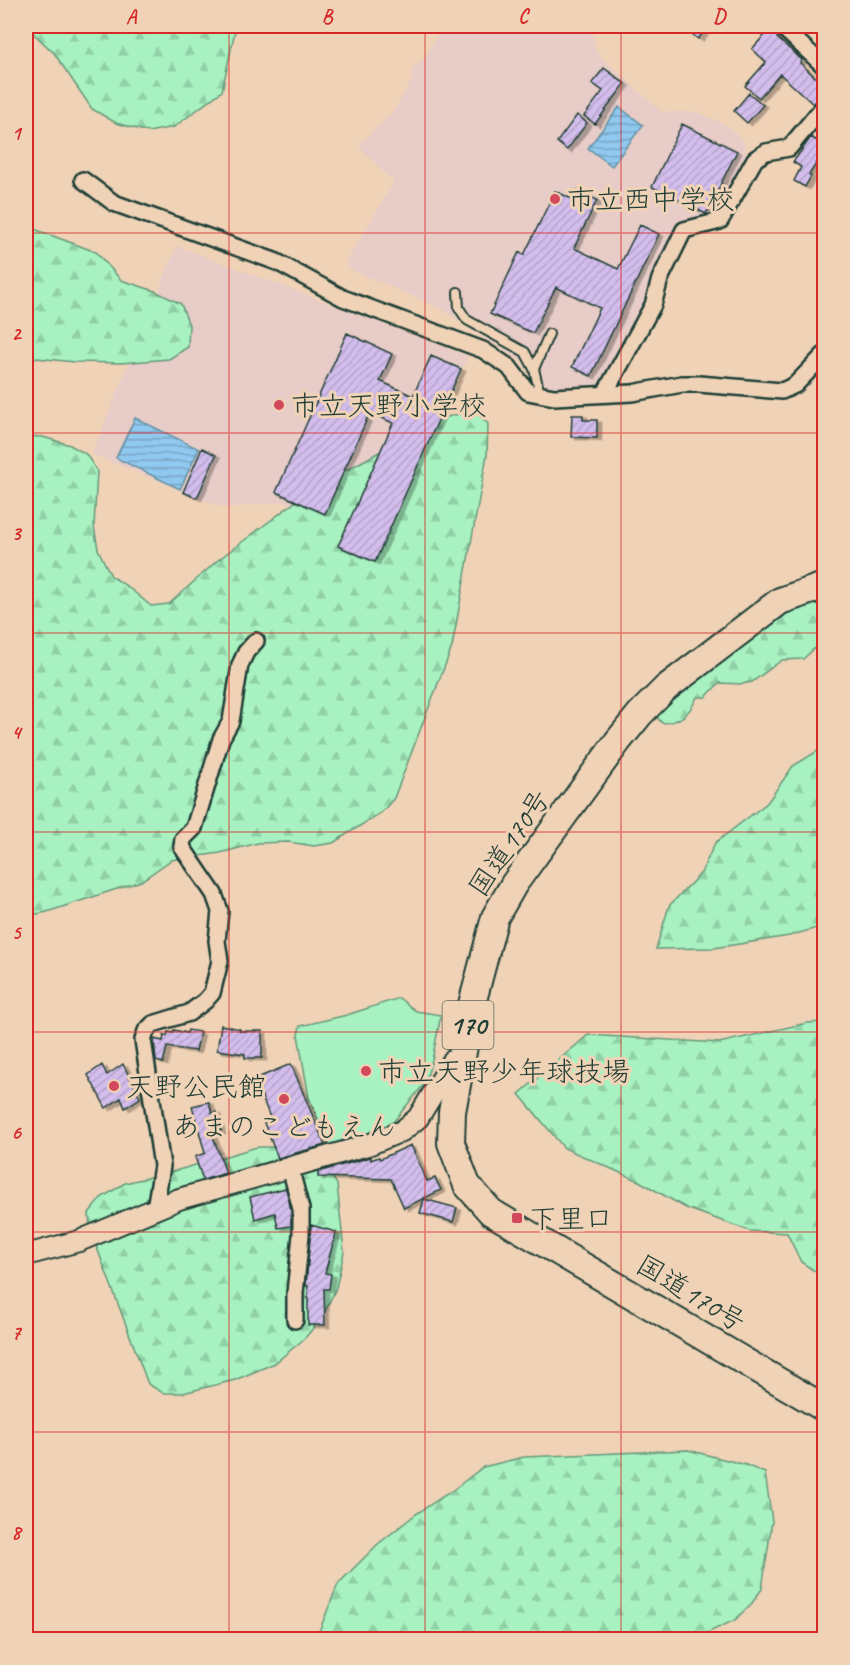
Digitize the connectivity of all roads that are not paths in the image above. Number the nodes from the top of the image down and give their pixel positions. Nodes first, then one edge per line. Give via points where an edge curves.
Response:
1 (781, 26) edge
2 (825, 66) edge
3 (825, 106) edge
4 (83, 180) dead end
5 (458, 292) dead end
6 (549, 334) dead end
7 (825, 355) edge
8 (534, 369) junction
9 (605, 393) junction
10 (541, 395) junction
11 (825, 586) edge
12 (256, 641) dead end
13 (462, 1056) junction
14 (291, 1167) junction
15 (155, 1209) junction
16 (26, 1255) edge
17 (295, 1320) dead end
18 (825, 1408) edge

1 - 2 street
3 - 9 street via 789,148 766,152 755,159 720,221 684,230 660,279 653,305
4 - 10 street via 114,202 277,262 343,298 483,350 508,367 528,392
5 - 8 lane via 459,308 467,320 525,352
6 - 8 lane
7 - 9 street via 795,385 782,391 682,384 632,393
8 - 10 lane
9 - 10 street
11 - 13 highway, 国道170号 / 170 via 780,601 724,642 666,688 618,741 514,884 495,917
12 - 15 street via 240,664 231,721 221,739 194,828 183,839 183,847 214,894 220,911 220,961 212,993 189,1013 153,1024 143,1040 162,1166
13 - 14 street via 454,1059 418,1118 402,1131
13 - 18 highway, 国道170号 / 170 via 451,1143 467,1185 491,1212
14 - 15 street
14 - 17 street via 301,1209
15 - 16 street via 79,1240

